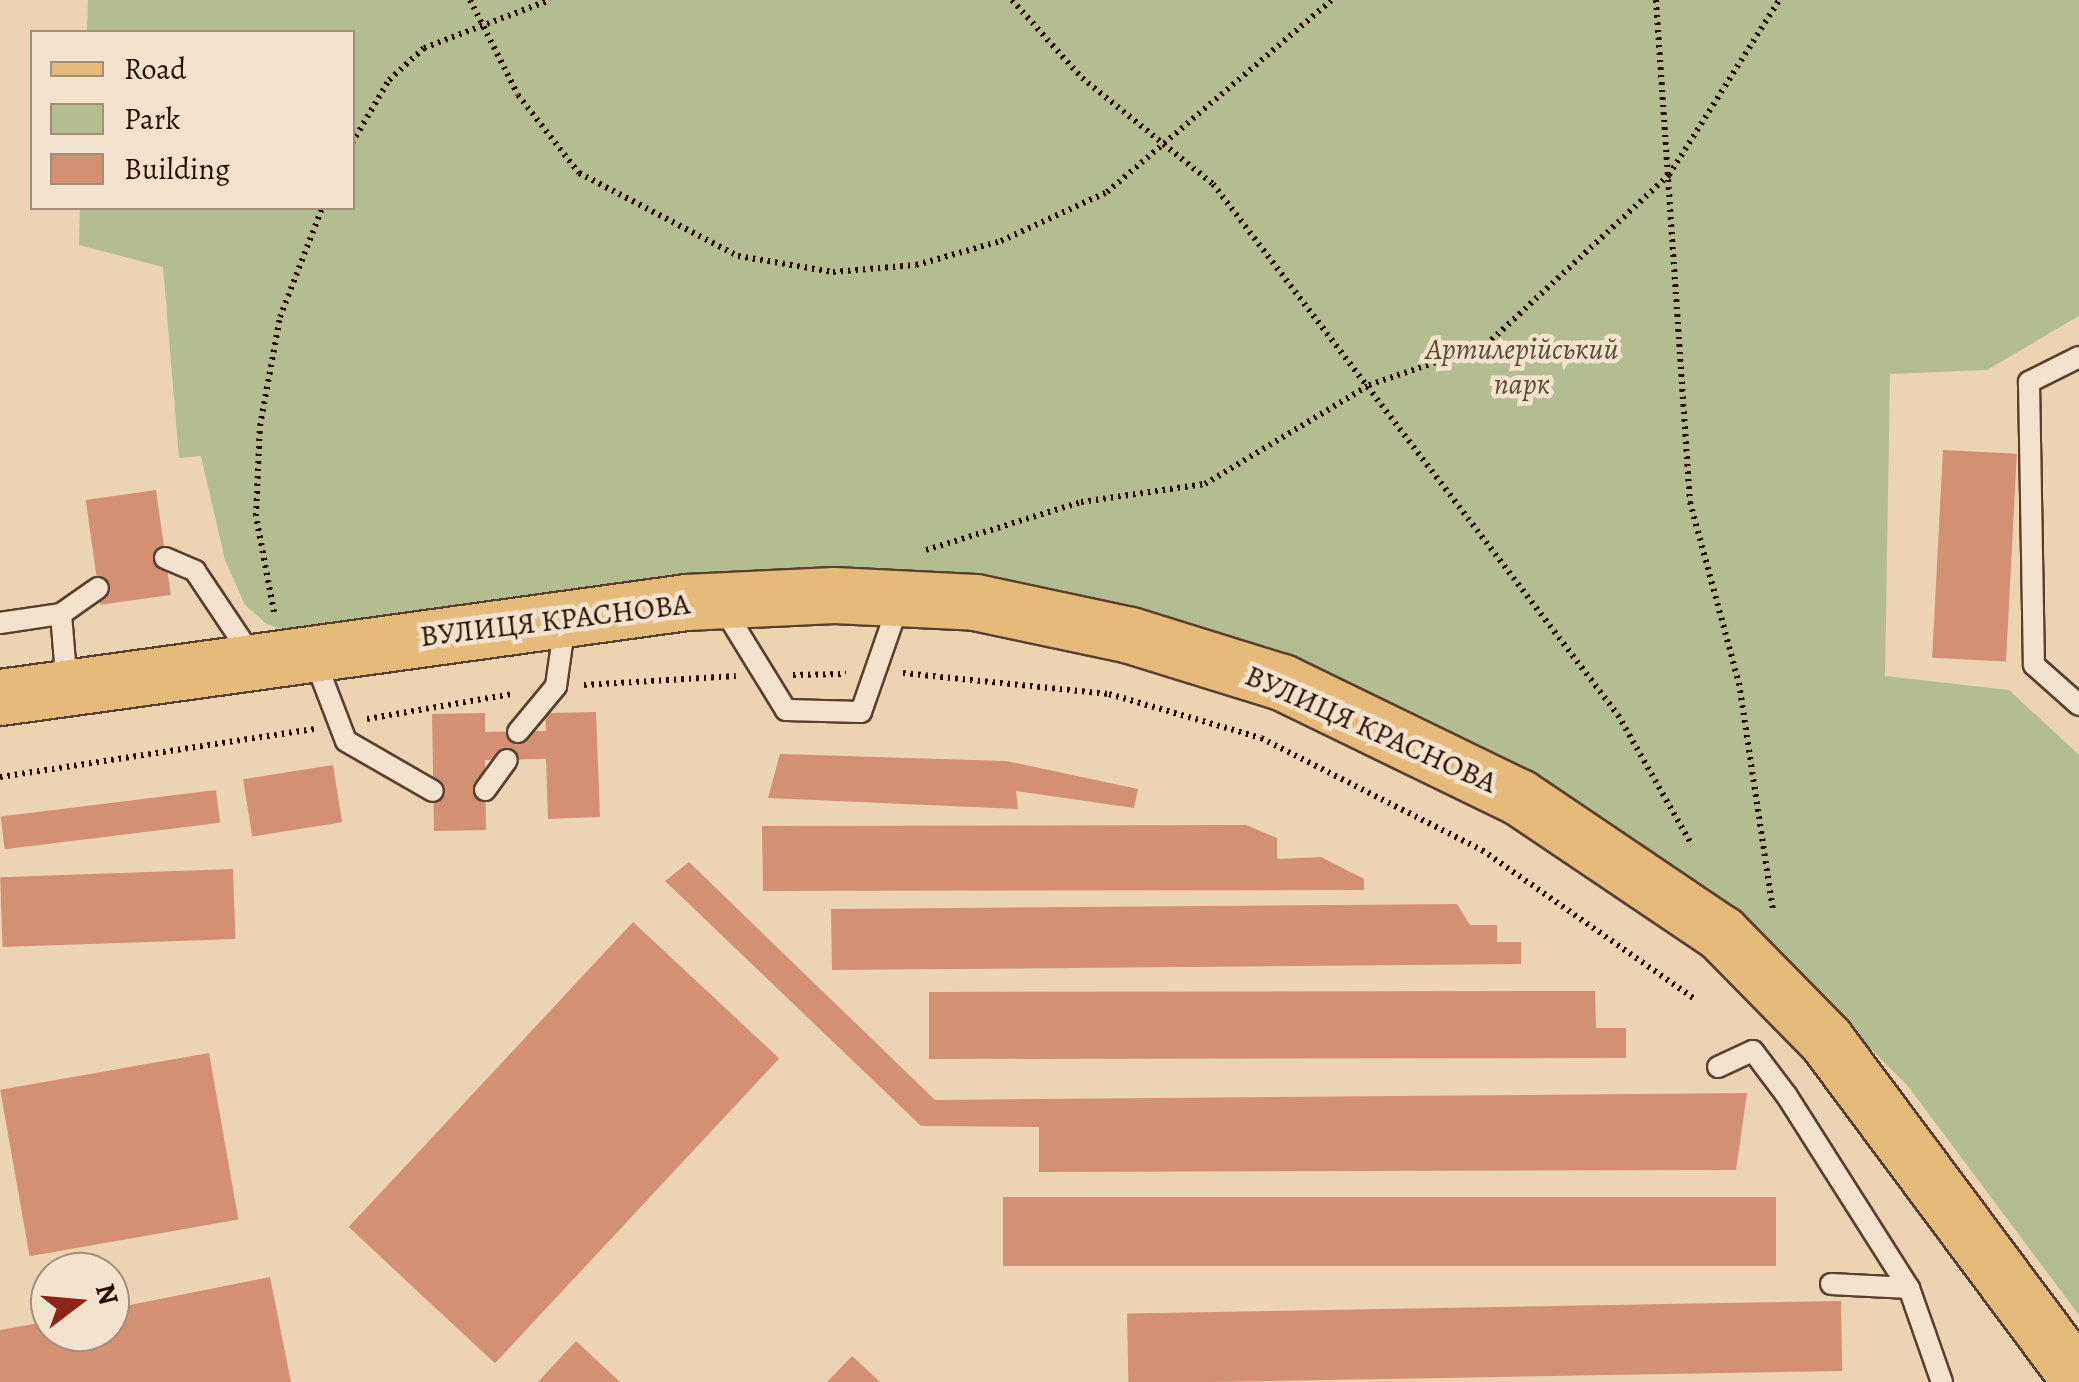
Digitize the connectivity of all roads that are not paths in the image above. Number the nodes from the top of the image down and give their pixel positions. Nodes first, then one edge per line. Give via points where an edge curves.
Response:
1 (2079, 357) edge
2 (165, 558) dead end
3 (98, 588) dead end
4 (900, 598) junction
5 (718, 600) junction
6 (61, 614) junction
7 (566, 616) junction
8 (0, 623) edge
9 (312, 653) junction
10 (254, 661) junction
11 (66, 687) junction
12 (0, 697) edge
13 (2079, 705) edge
14 (518, 732) dead end
15 (507, 760) dead end
16 (485, 790) dead end
17 (433, 792) dead end
18 (1718, 1068) dead end
19 (1830, 1284) dead end
20 (1909, 1288) junction
21 (2079, 1380) edge
22 (1942, 1382) edge

1 - 13 lane via 2030,382 2034,666
2 - 10 lane via 196,572 234,617
3 - 6 lane
4 - 5 main road, ВУЛИЦЯ КРАСНОВА
4 - 5 lane via 861,712 786,710
4 - 21 main road, ВУЛИЦЯ КРАСНОВА via 975,602 1130,635 1282,682 1519,797 1720,933 1826,1040
5 - 7 main road, ВУЛИЦЯ КРАСНОВА
6 - 8 lane
6 - 11 lane
7 - 9 main road, ВУЛИЦЯ КРАСНОВА
7 - 14 lane via 556,686
9 - 10 main road, ВУЛИЦЯ КРАСНОВА
9 - 17 lane via 346,741
10 - 11 main road, ВУЛИЦЯ КРАСНОВА
11 - 12 main road, ВУЛИЦЯ КРАСНОВА
15 - 16 lane
18 - 20 lane via 1752,1051
19 - 20 lane
20 - 22 lane

